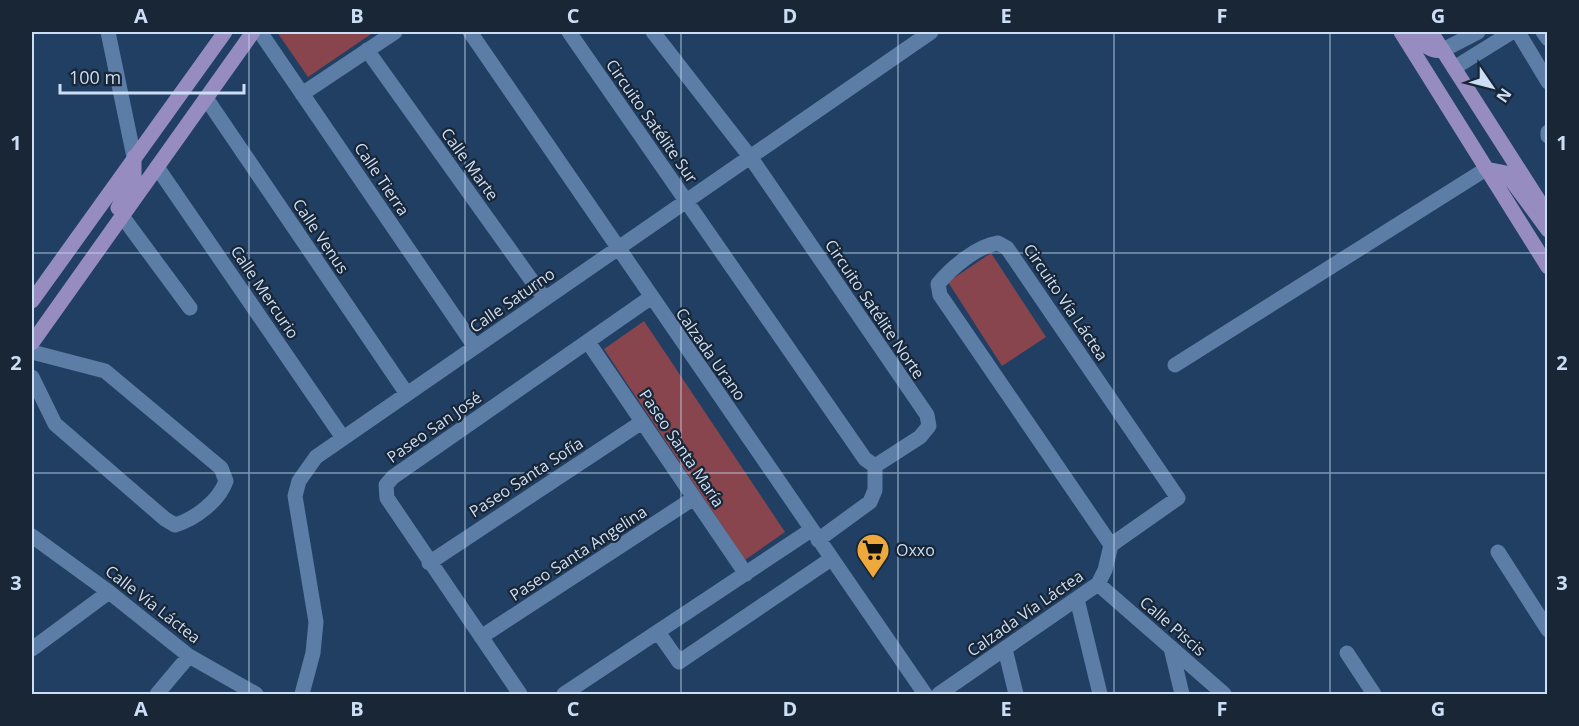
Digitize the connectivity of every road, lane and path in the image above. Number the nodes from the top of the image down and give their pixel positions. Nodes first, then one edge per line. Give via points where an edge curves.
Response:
1 (108, 32) edge
2 (225, 32) edge
3 (253, 32) edge
4 (260, 32) edge
5 (395, 32) edge
6 (470, 32) edge
7 (569, 32) edge
8 (652, 32) edge
9 (930, 32) edge
10 (1401, 32) edge
11 (1413, 32) edge
12 (1431, 32) edge
13 (1478, 32) edge
14 (1508, 32) edge
15 (1543, 32) edge
16 (1548, 39) edge
17 (367, 50) junction
18 (1443, 50) junction
19 (1454, 68) junction
20 (1548, 82) edge
21 (303, 94) junction
22 (206, 98) junction
23 (134, 157) junction
24 (750, 158) junction
25 (157, 167) junction
26 (1486, 169) junction
27 (686, 201) junction
28 (1548, 215) edge
29 (122, 216) junction
30 (1548, 230) edge
31 (617, 249) junction
32 (88, 263) junction
33 (1548, 267) edge
34 (42, 287) junction
35 (650, 298) junction
36 (544, 299) junction
37 (32, 301) edge
38 (190, 308) dead end
39 (32, 311) edge
40 (588, 342) junction
41 (32, 343) edge
42 (475, 347) junction
43 (32, 352) edge
44 (1175, 365) dead end
45 (32, 376) edge
46 (406, 394) junction
47 (642, 422) junction
48 (343, 438) junction
49 (875, 465) junction
50 (694, 498) junction
51 (815, 535) junction
52 (32, 536) edge
53 (1111, 545) junction
54 (1498, 552) dead end
55 (831, 559) junction
56 (429, 563) junction
57 (746, 574) junction
58 (1098, 584) junction
59 (109, 592) junction
60 (1077, 599) junction
61 (1548, 630) edge
62 (658, 632) junction
63 (482, 637) junction
64 (1171, 648) junction
65 (32, 649) edge
66 (1005, 649) junction
67 (1347, 653) dead end
68 (189, 656) junction
69 (157, 694) edge
70 (256, 694) edge
71 (302, 694) edge
72 (520, 694) edge
73 (564, 694) edge
74 (925, 694) edge
75 (939, 694) edge
76 (1016, 694) edge
77 (1100, 694) edge
78 (1182, 694) edge
79 (1224, 694) edge
80 (1374, 694) edge

1 - 23 street
2 - 23 main road
3 - 22 main road
4 - 21 street, Calle Tierra
5 - 17 street
6 - 31 street, Calzada Urano
7 - 27 street, Circuito Satélite Sur
8 - 24 street
9 - 24 street, Calle Saturno
10 - 26 main road
11 - 18 main road via 1427,48
12 - 18 main road
13 - 18 street
14 - 19 street
14 - 20 street
15 - 16 street
17 - 21 street
17 - 36 street, Calle Marte
18 - 19 main road
19 - 28 main road
21 - 42 street, Calle Tierra
22 - 25 main road
22 - 46 street, Calle Venus
23 - 32 main road via 134,177
23 - 34 main road
24 - 27 street, Calle Saturno
24 - 49 street, Circuito Satélite Norte via 927,416 928,426 920,436
25 - 29 main road
25 - 48 street, Calle Mercurio
26 - 30 main road via 1506,173
26 - 33 main road
26 - 44 street
27 - 31 street, Calle Saturno
27 - 49 street via 865,459
29 - 32 main road
29 - 38 street
31 - 35 street, Calzada Urano
31 - 36 street, Calle Saturno
32 - 41 main road
34 - 37 main road
34 - 39 main road
35 - 40 street, Paseo San José
35 - 51 street, Calzada Urano
36 - 42 street, Calle Saturno
40 - 47 street, Paseo Santa María
40 - 56 street, Paseo San José via 386,485 387,498
42 - 46 street, Calle Saturno
43 - 45 street via 105,371 221,468 226,481 221,494 186,522 175,525 165,519 55,424
46 - 48 street, Calle Saturno
47 - 50 street, Paseo Santa María
47 - 56 street, Paseo Santa Sofía
48 - 71 street, Calle Saturno via 316,457 299,481 295,496 316,622
49 - 51 street via 875,490 870,502
50 - 57 street, Paseo Santa María
50 - 63 street, Paseo Santa Angelina
51 - 55 street, Calzada Urano
51 - 57 street via 781,550
52 - 59 street, Calle Vía Láctea
53 - 53 street, Circuito Vía Láctea via 940,296 938,284 946,275 987,244 998,243 1007,248 1178,498
53 - 58 street, Calzada Vía Láctea
54 - 61 street
55 - 62 street via 679,662
55 - 74 street, Calzada Urano
56 - 63 street, Paseo San José
57 - 62 street
58 - 60 street, Calzada Vía Láctea
58 - 64 street, Calle Piscis
59 - 65 street
59 - 68 street, Calle Vía Láctea
60 - 66 street, Calzada Vía Láctea
60 - 77 street
62 - 73 street
63 - 72 street, Paseo San José
64 - 78 street
64 - 79 street, Calle Piscis
66 - 75 street, Calzada Vía Láctea
66 - 76 street
67 - 80 street
68 - 69 street
68 - 70 street, Calle Vía Láctea

